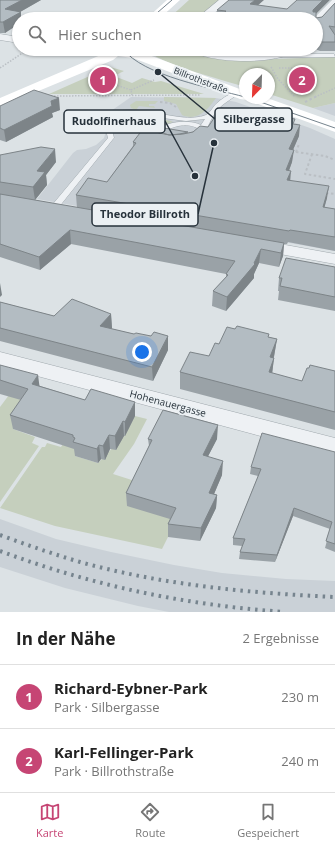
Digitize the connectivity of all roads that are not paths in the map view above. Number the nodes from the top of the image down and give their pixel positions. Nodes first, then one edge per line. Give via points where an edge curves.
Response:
1 (174, 0) edge
2 (225, 0) edge
3 (335, 2) edge
4 (160, 12) edge
5 (210, 12) edge
6 (323, 15) edge
7 (0, 36) edge
8 (12, 39) edge
9 (323, 55) edge
10 (107, 56) edge
11 (117, 56) edge
12 (149, 56) edge
13 (220, 56) edge
14 (252, 56) edge
15 (334, 56) dead end
16 (127, 66) dead end
17 (152, 77) road end
18 (239, 94) edge
19 (239, 95) edge
20 (239, 95) edge
21 (0, 103) edge
22 (269, 104) edge
23 (209, 116) junction
24 (185, 121) junction
25 (335, 127) edge
26 (203, 129) junction
27 (194, 139) edge
28 (163, 143) edge
29 (52, 210) edge
30 (241, 242) edge
31 (335, 259) edge
32 (0, 359) edge
33 (335, 446) edge

1 - 4 main road
2 - 5 street
3 - 6 street
7 - 8 street
9 - 15 lane
10 - 21 main road
11 - 16 main road
12 - 18 main road, Billrothstraße
13 - 14 street
17 - 19 main road, Billrothstraße
20 - 23 lane via 223,99
22 - 25 main road
23 - 24 lane
23 - 26 lane
24 - 26 lane
24 - 28 lane via 155,134 153,138
24 - 29 lane via 124,111 115,113 107,122 111,138
26 - 27 lane
30 - 31 street
32 - 33 street, Hohenauergasse

